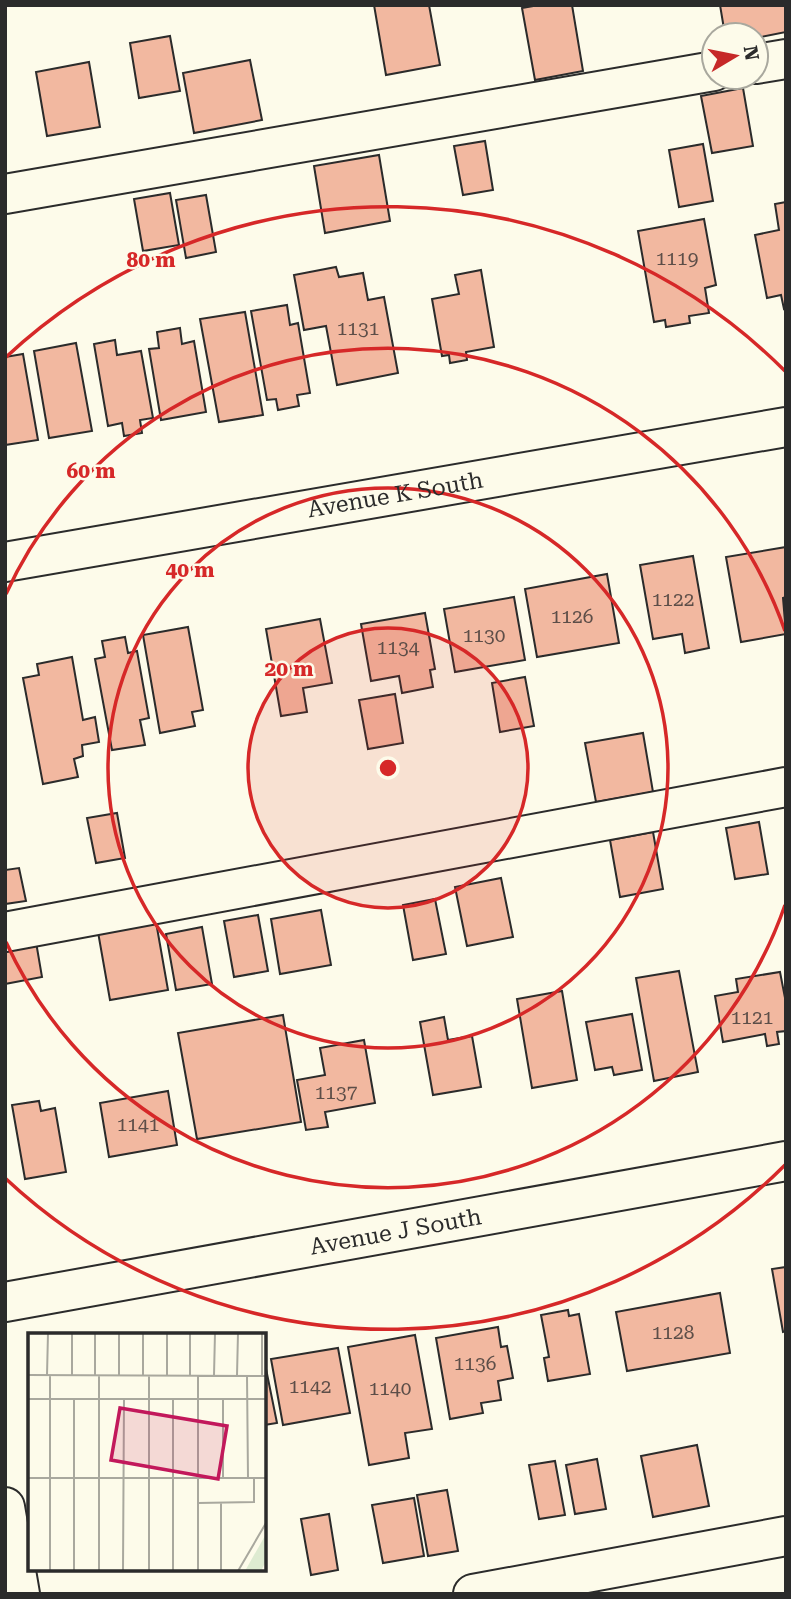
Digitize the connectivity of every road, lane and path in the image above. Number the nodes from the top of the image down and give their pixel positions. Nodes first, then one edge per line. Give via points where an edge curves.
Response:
1 (700, 73) edge
2 (5, 194) edge
3 (786, 428) edge
4 (5, 562) edge
5 (786, 787) edge
6 (5, 932) edge
7 (786, 1161) edge
8 (5, 1302) edge
9 (5, 1507) edge
10 (786, 1536) edge
11 (20, 1594) edge
12 (473, 1594) edge

1 - 2 street
3 - 4 street, Avenue K South
5 - 6 street
7 - 8 street, Avenue J South
9 - 11 street
10 - 12 street

